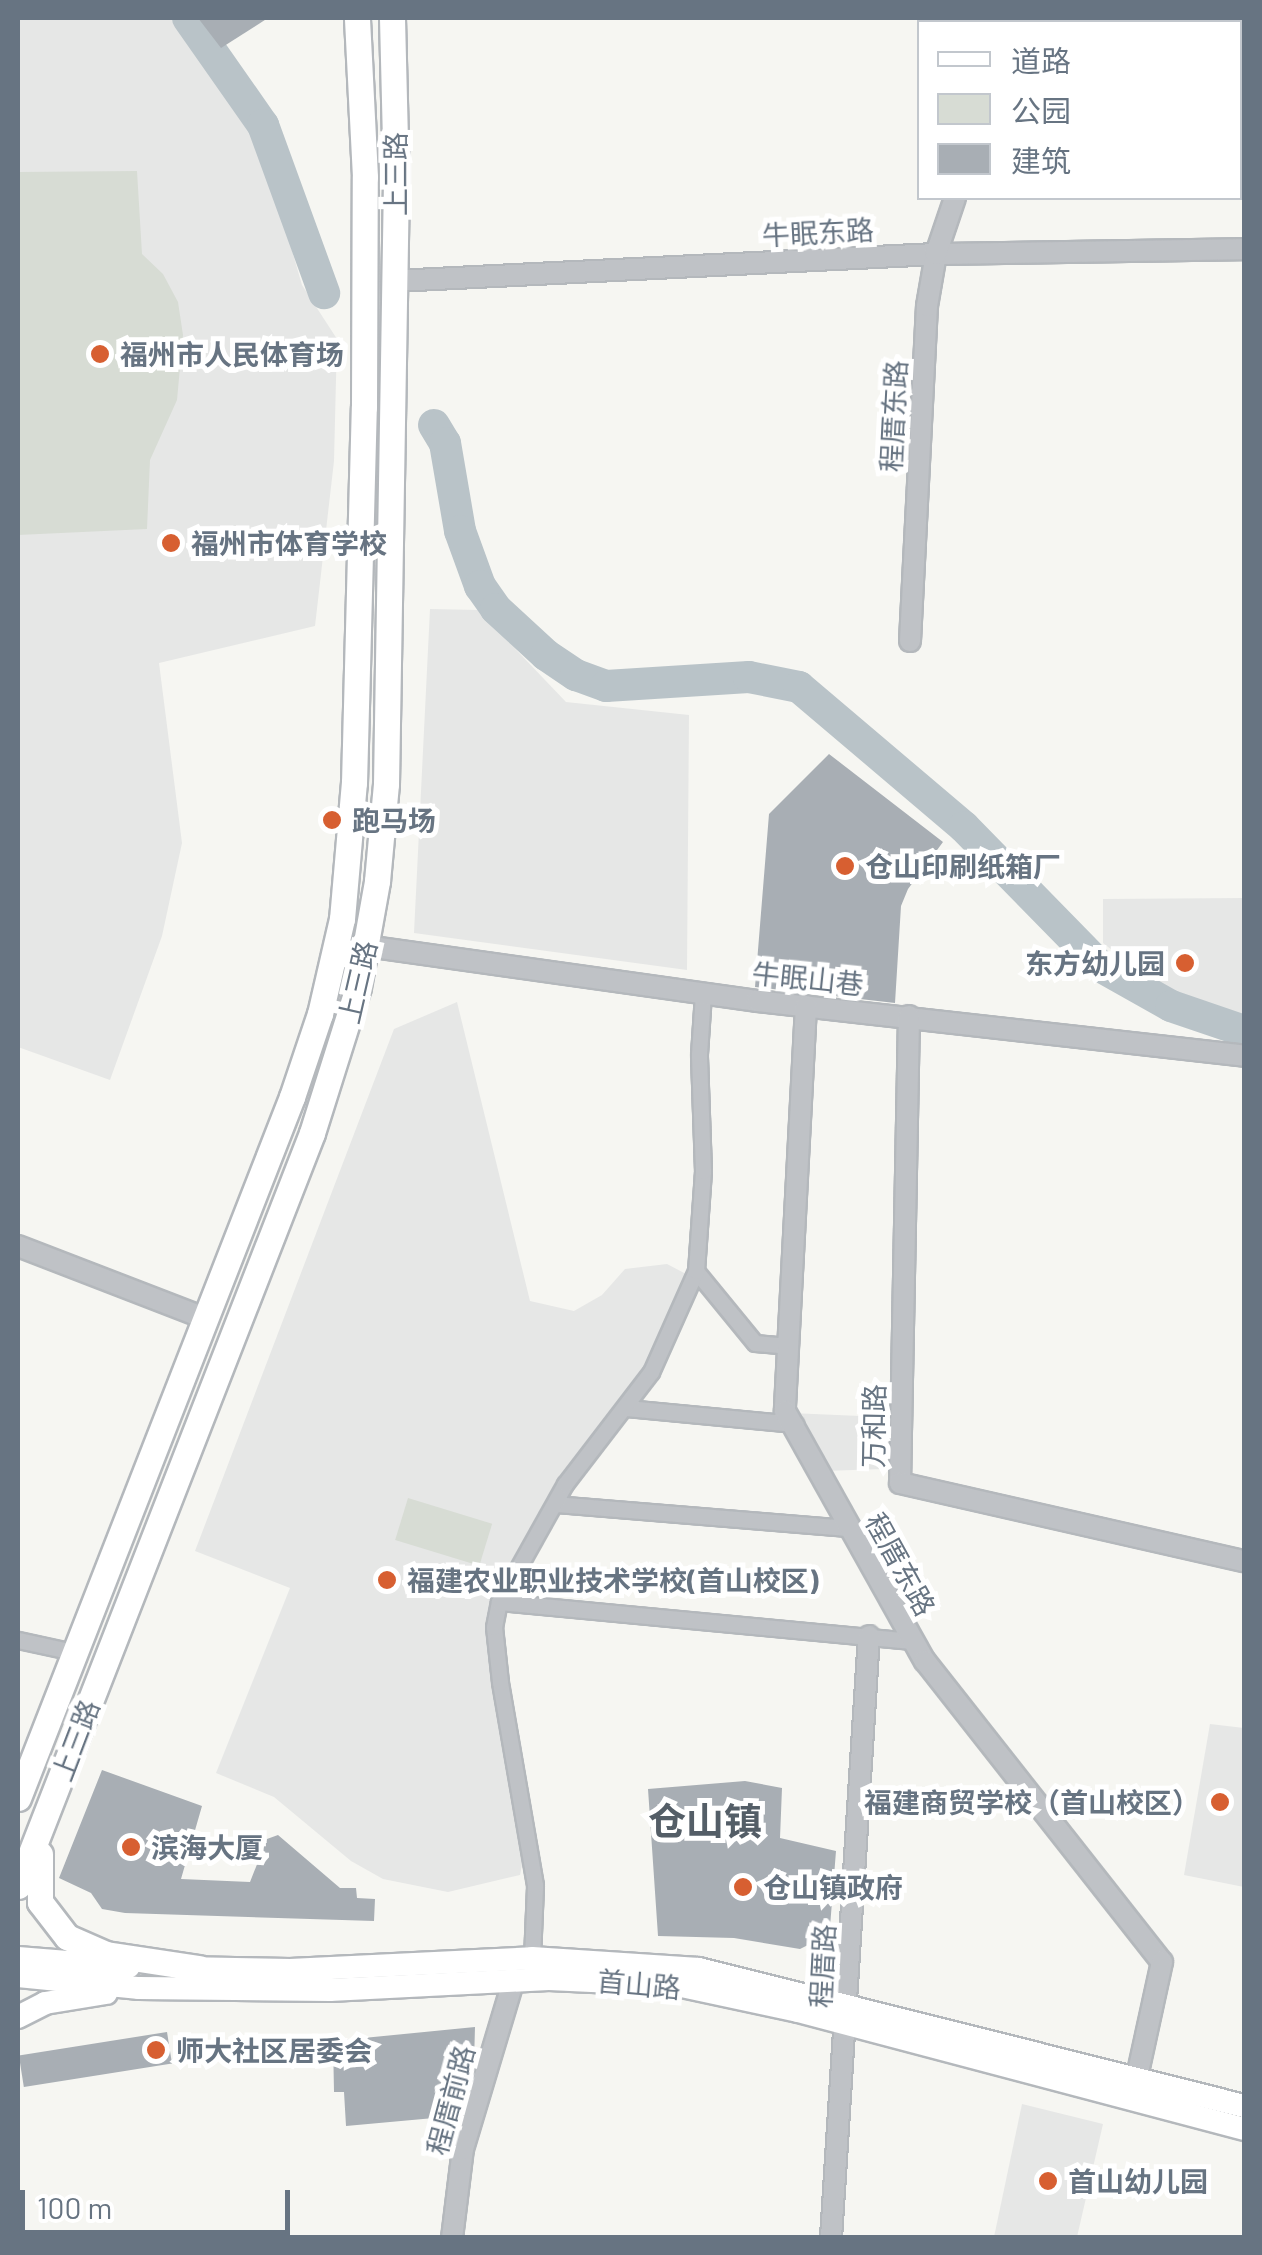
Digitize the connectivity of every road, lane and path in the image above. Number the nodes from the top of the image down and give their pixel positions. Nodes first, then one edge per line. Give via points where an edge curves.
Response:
1 (357, 18) edge
2 (392, 18) edge
3 (954, 200) edge
4 (1244, 249) edge
5 (936, 254) junction
6 (395, 280) junction
7 (910, 641) dead end
8 (366, 946) junction
9 (703, 994) junction
10 (806, 1006) junction
11 (909, 1016) junction
12 (1244, 1056) edge
13 (18, 1246) edge
14 (696, 1270) junction
15 (208, 1319) junction
16 (788, 1346) junction
17 (626, 1408) junction
18 (795, 1424) junction
19 (555, 1504) junction
20 (849, 1528) junction
21 (1244, 1561) edge
22 (499, 1602) junction
23 (869, 1636) junction
24 (18, 1640) edge
25 (912, 1641) junction
26 (78, 1653) junction
27 (43, 1734) junction
28 (18, 1768) edge
29 (18, 1798) edge
30 (50, 1803) junction
31 (18, 1886) edge
32 (18, 1958) edge
33 (532, 1958) junction
34 (198, 1968) junction
35 (18, 1976) edge
36 (514, 1979) junction
37 (139, 1988) junction
38 (847, 2015) junction
39 (18, 2017) edge
40 (1137, 2076) junction
41 (1244, 2106) edge
42 (1244, 2129) edge
43 (452, 2238) edge
44 (831, 2238) edge

1 - 15 main road, 上三路 via 365,177 364,407 348,886 306,1060
2 - 6 main road, 上三路
3 - 5 street, 程厝东路
4 - 5 street, 牛眠东路
5 - 6 street, 牛眠东路
5 - 7 street, 程厝东路 via 926,306
6 - 8 main road, 上三路 via 386,784
8 - 9 street, 牛眠山巷
8 - 30 main road, 上三路 via 312,1134
9 - 10 street, 牛眠山巷
9 - 14 street
10 - 11 street, 牛眠山巷
10 - 16 street, 程厝东路
11 - 12 street, 牛眠山巷
11 - 21 street, 万和路 via 900,1483
13 - 15 street
14 - 16 street via 755,1343
14 - 17 street via 656,1364
15 - 26 main road, 上三路
16 - 18 street, 程厝东路 via 785,1411
17 - 18 street
17 - 19 street
18 - 20 street, 程厝东路
19 - 20 street
19 - 22 street
20 - 25 street, 程厝东路
22 - 23 street
22 - 33 street via 494,1627 500,1682 534,1866
23 - 25 street
23 - 38 street, 程厝路
24 - 26 street
25 - 40 street, 程厝东路 via 1162,1962
26 - 27 main road, 上三路
27 - 28 main road
27 - 29 main road, 上三路
30 - 31 main road, 上三路
30 - 34 main road via 36,1879 40,1902 59,1931 106,1954
32 - 34 main road, 首山路
33 - 34 main road, 首山路 via 348,1969
33 - 38 main road, 首山路 via 700,1969
35 - 37 main road, 首山路
36 - 37 main road, 首山路 via 330,1990
36 - 38 main road, 首山路 via 677,1986
36 - 43 street, 程厝前路 via 463,2149
37 - 39 main road via 45,2003
38 - 40 main road, 首山路
38 - 42 main road, 首山路
38 - 44 street, 程厝路
40 - 41 main road, 首山路

